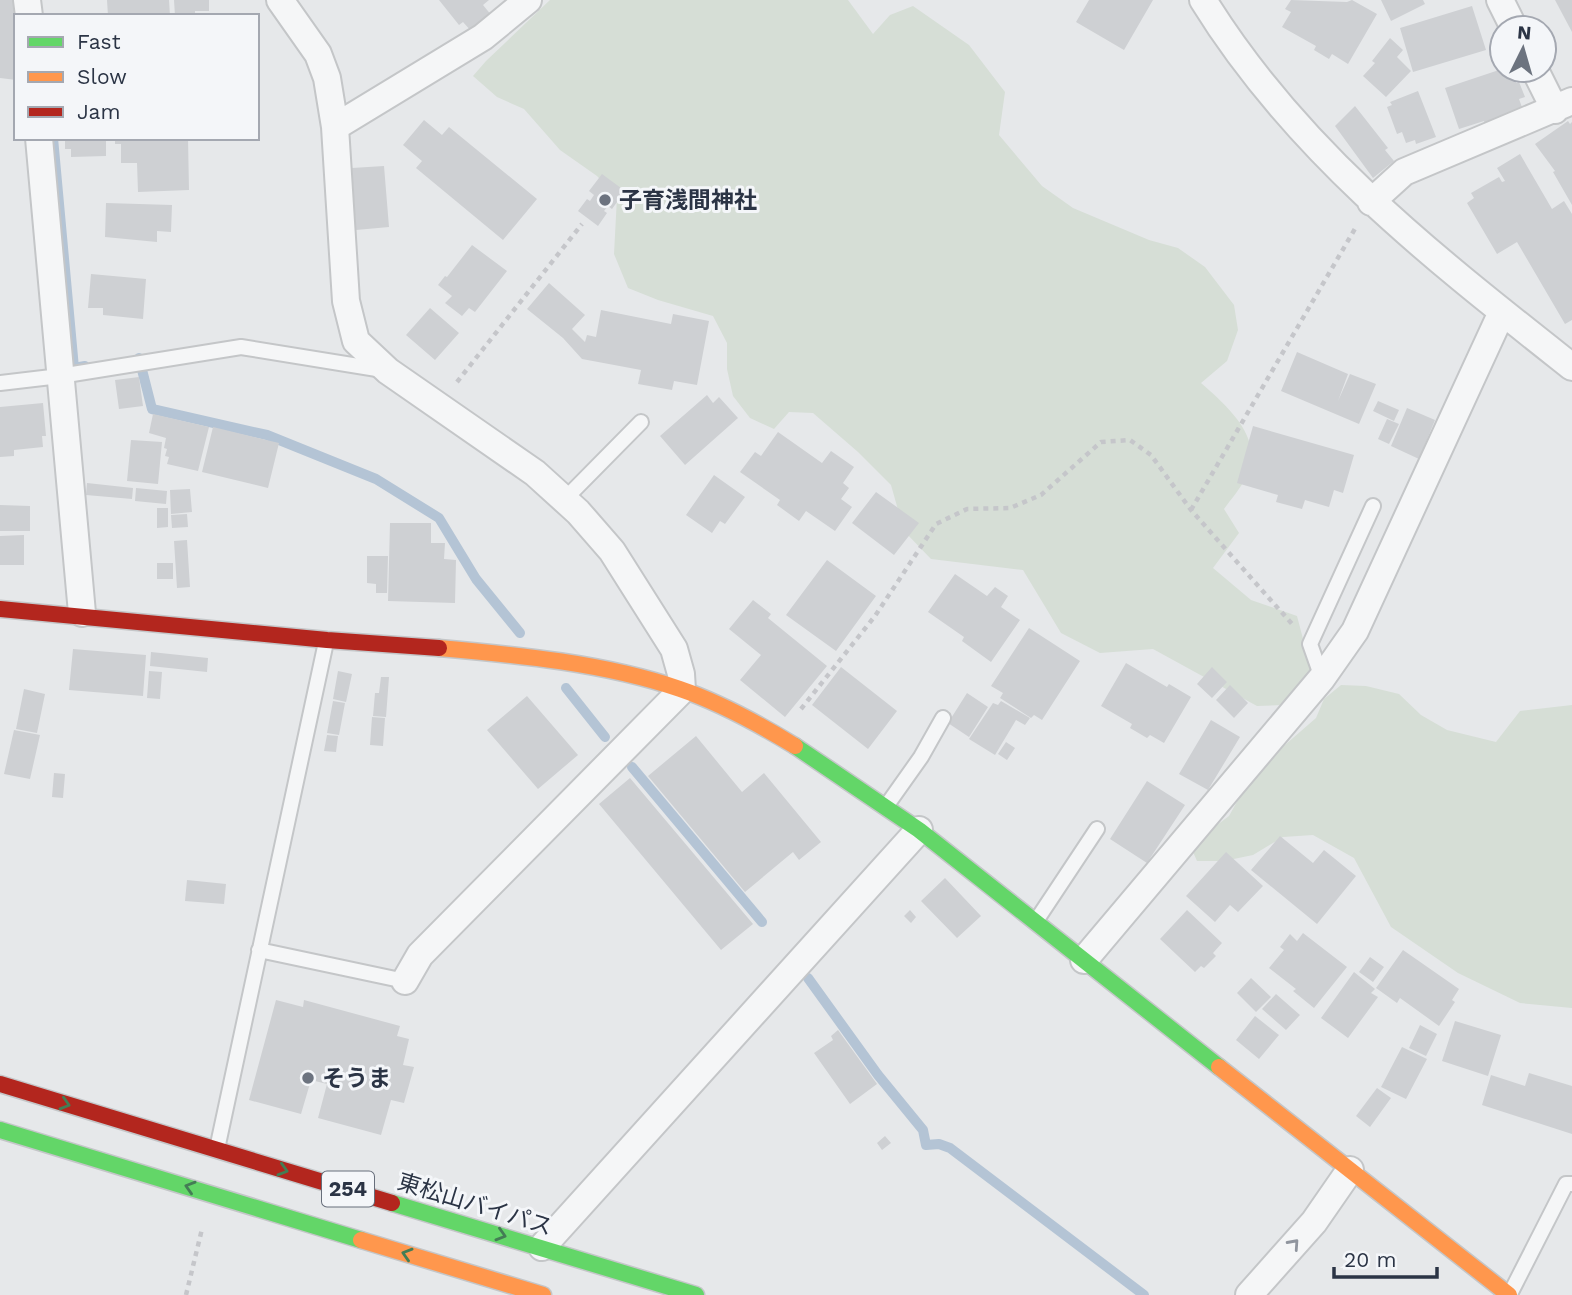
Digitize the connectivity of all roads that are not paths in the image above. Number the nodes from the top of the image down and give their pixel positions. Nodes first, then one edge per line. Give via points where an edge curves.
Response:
1 (280, 0) edge
2 (528, 0) edge
3 (1203, 0) edge
4 (1547, 84) edge
5 (1564, 105) edge
6 (335, 127) junction
7 (39, 140) edge
8 (1371, 202) junction
9 (1502, 312) junction
10 (1572, 367) edge
11 (388, 371) junction
12 (60, 376) junction
13 (0, 383) edge
14 (641, 422) dead end
15 (565, 499) junction
16 (1373, 506) dead end
17 (0, 609) edge
18 (82, 613) junction
19 (327, 640) junction
20 (1322, 678) junction
21 (682, 690) junction
22 (943, 718) dead end
23 (886, 807) junction
24 (1097, 829) dead end
25 (919, 830) junction
26 (1035, 922) junction
27 (259, 950) junction
28 (1084, 960) junction
29 (405, 981) joint
30 (0, 1084) edge
31 (0, 1130) edge
32 (216, 1150) junction
33 (1350, 1170) junction
34 (1572, 1184) edge
35 (542, 1247) junction
36 (501, 1289) edge
37 (543, 1295) edge
38 (696, 1295) edge
39 (1249, 1295) edge
40 (1509, 1295) edge

1 - 6 street via 318,54
2 - 6 street via 483,37
3 - 8 street via 1280,108
4 - 5 street
5 - 8 street via 1404,173
6 - 11 street via 346,301 356,341
7 - 12 street
8 - 9 street
9 - 10 street
9 - 20 street via 1355,631
11 - 12 lane via 241,347
11 - 15 street
12 - 13 lane
12 - 18 street
14 - 15 lane
15 - 21 street via 612,551 674,649
16 - 20 lane via 1310,644
17 - 18 main road
18 - 19 main road
19 - 21 main road via 517,654 580,664
19 - 27 lane
20 - 28 street
21 - 23 main road via 778,736
21 - 29 street via 420,955
22 - 23 lane
23 - 25 main road
24 - 26 lane
25 - 26 main road
25 - 35 street
26 - 28 main road
27 - 29 lane
27 - 32 lane
28 - 33 main road
30 -> 32 main road, 東松山バイパス / 254
36 -> 31 main road, 254
32 -> 35 main road, 東松山バイパス / 254
39 -> 33 street via 1314,1222
33 - 40 main road
34 - 40 lane via 1566,1184
35 - 38 main road, 東松山バイパス / 254
36 - 37 main road, 254

